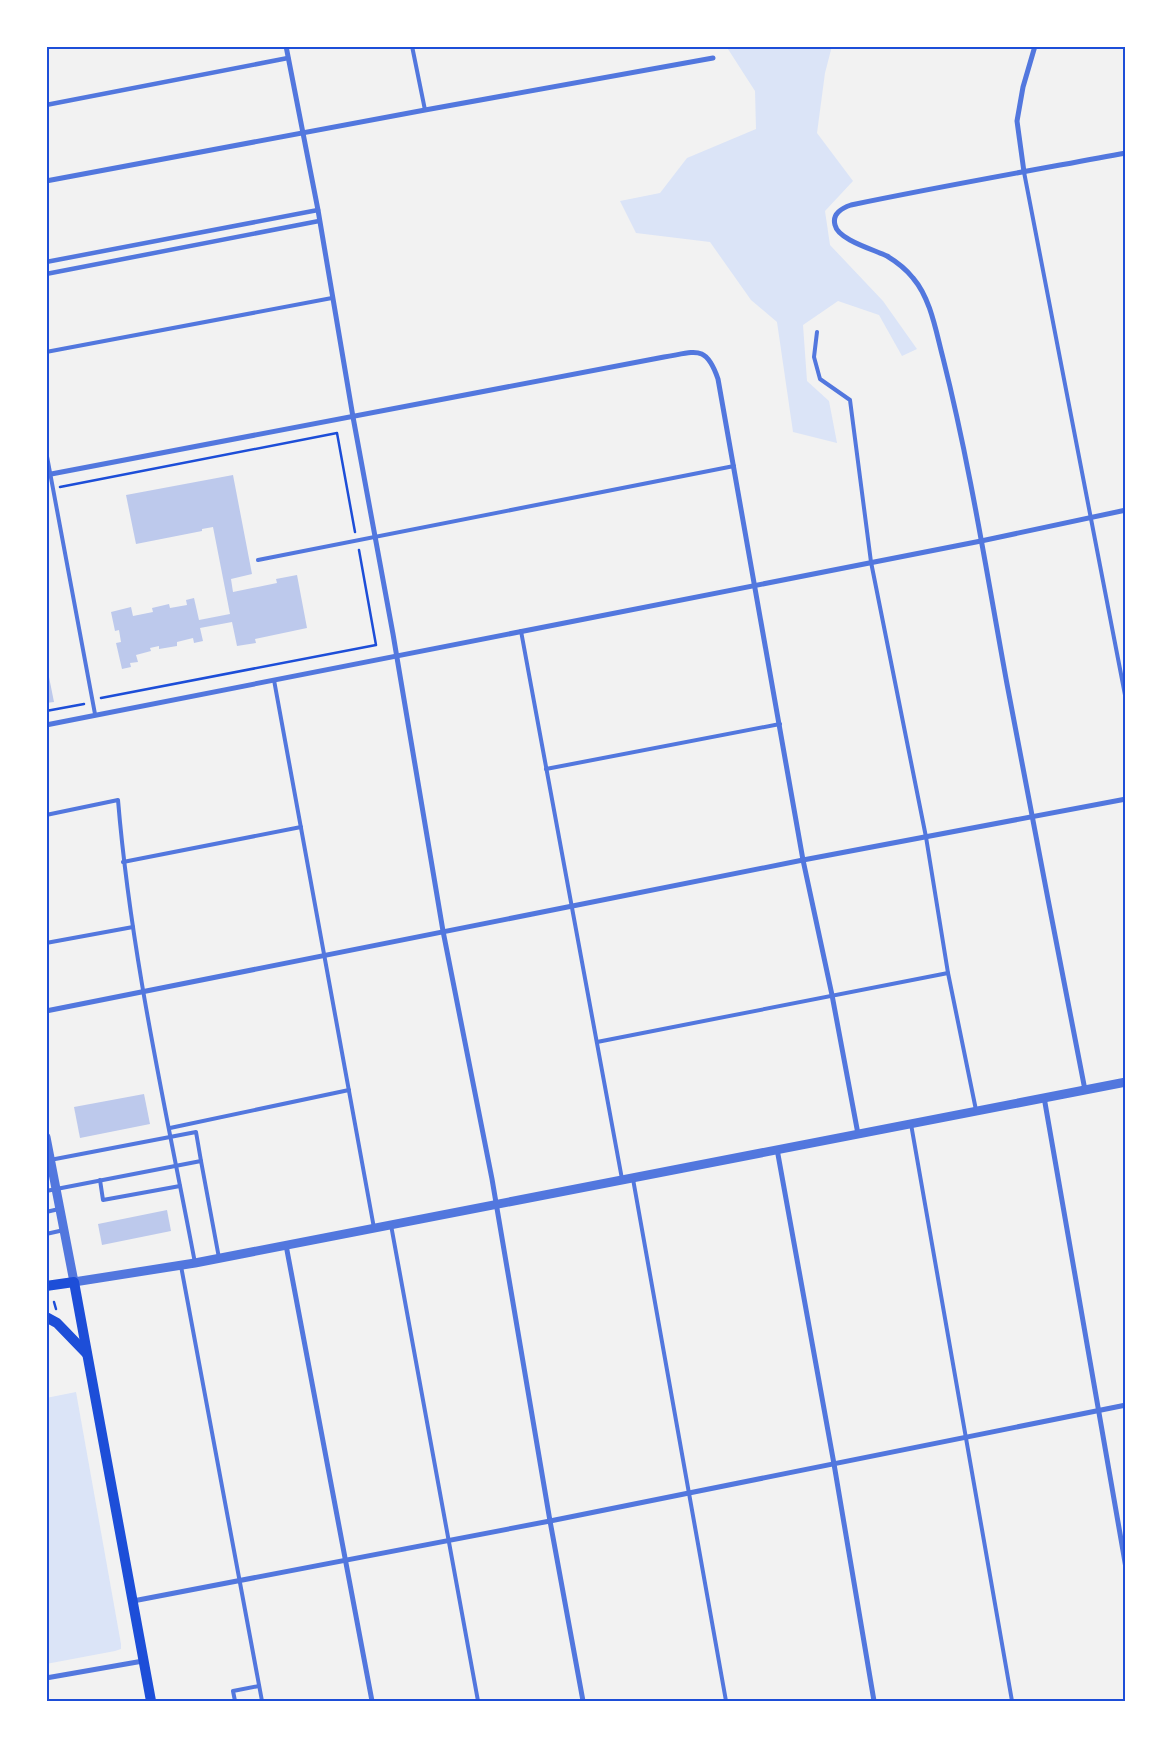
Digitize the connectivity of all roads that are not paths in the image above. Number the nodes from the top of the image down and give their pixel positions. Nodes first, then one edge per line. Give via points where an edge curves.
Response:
1 (286, 46) edge
2 (412, 46) edge
3 (1035, 46) edge
4 (288, 58) junction
5 (713, 58) dead end
6 (46, 105) edge
7 (425, 110) junction
8 (303, 133) junction
9 (1126, 153) edge
10 (1024, 172) junction
11 (46, 182) edge
12 (318, 210) junction
13 (319, 221) junction
14 (46, 262) edge
15 (46, 274) edge
16 (332, 298) junction
17 (817, 332) dead end
18 (46, 352) edge
19 (353, 417) junction
20 (46, 452) edge
21 (734, 466) junction
22 (48, 475) edge
23 (1126, 510) edge
24 (1090, 517) junction
25 (375, 536) junction
26 (981, 541) junction
27 (258, 560) dead end
28 (872, 562) junction
29 (756, 585) junction
30 (521, 631) junction
31 (396, 656) junction
32 (274, 679) junction
33 (1126, 700) edge
34 (95, 714) junction
35 (46, 724) edge
36 (780, 724) junction
37 (546, 769) junction
38 (1126, 798) edge
39 (46, 815) edge
40 (1032, 817) junction
41 (301, 827) junction
42 (926, 837) junction
43 (803, 860) junction
44 (123, 862) junction
45 (571, 906) junction
46 (133, 927) junction
47 (443, 931) junction
48 (46, 943) edge
49 (324, 955) junction
50 (948, 973) junction
51 (143, 992) junction
52 (832, 995) junction
53 (46, 1011) edge
54 (597, 1042) junction
55 (1126, 1082) edge
56 (349, 1090) junction
57 (1085, 1090) junction
58 (1044, 1098) junction
59 (976, 1110) junction
60 (910, 1124) junction
61 (170, 1128) junction
62 (858, 1134) junction
63 (171, 1136) junction
64 (47, 1143) edge
65 (777, 1149) junction
66 (50, 1160) junction
67 (201, 1161) junction
68 (176, 1165) junction
69 (50, 1172) edge
70 (632, 1177) junction
71 (622, 1179) junction
72 (100, 1180) junction
73 (180, 1186) junction
74 (56, 1189) junction
75 (46, 1191) edge
76 (496, 1204) junction
77 (60, 1209) junction
78 (46, 1212) edge
79 (391, 1225) junction
80 (374, 1228) junction
81 (64, 1230) junction
82 (46, 1234) edge
83 (286, 1245) junction
84 (219, 1258) junction
85 (195, 1263) junction
86 (181, 1266) junction
87 (74, 1282) junction
88 (46, 1286) edge
89 (46, 1317) edge
90 (87, 1354) junction
91 (1126, 1405) edge
92 (1098, 1410) junction
93 (966, 1436) junction
94 (834, 1464) junction
95 (688, 1493) junction
96 (550, 1521) junction
97 (449, 1540) junction
98 (347, 1561) junction
99 (1126, 1568) edge
100 (240, 1580) junction
101 (133, 1602) junction
102 (144, 1660) junction
103 (46, 1678) edge
104 (259, 1686) junction
105 (151, 1701) edge
106 (235, 1701) edge
107 (262, 1701) edge
108 (372, 1701) edge
109 (478, 1701) edge
110 (583, 1701) edge
111 (726, 1701) edge
112 (874, 1701) edge
113 (1012, 1701) edge

1 - 4 street
2 - 7 lane
3 - 10 street via 1017,121
4 - 6 street
4 - 8 street
5 - 7 street
7 - 8 street
8 - 11 street
8 - 12 street
9 - 10 street
10 - 24 lane
10 - 26 street via 850,204 840,209 834,225 845,238 889,257 904,268 924,296 950,386
12 - 13 street
12 - 14 street
13 - 15 street
13 - 16 street
16 - 18 lane
16 - 19 street
17 - 28 lane via 814,358 820,379 850,400
19 - 21 street via 664,357 700,353 713,364 718,379
19 - 22 street
19 - 25 street
20 - 22 lane
21 - 25 lane
21 - 29 street
22 - 34 lane
23 - 24 street
24 - 26 street
24 - 33 lane
25 - 27 lane
25 - 31 street
26 - 28 street
26 - 40 street
28 - 29 street
28 - 42 lane
29 - 30 street
29 - 36 street
30 - 31 street
30 - 37 lane
31 - 32 street
31 - 47 street
32 - 34 street
32 - 41 lane
34 - 35 street
36 - 37 lane
36 - 43 street
37 - 45 lane
38 - 40 street
39 - 44 lane via 118,800
40 - 42 street
40 - 57 street
41 - 44 lane
41 - 49 lane
42 - 43 street
42 - 50 lane
43 - 45 street
43 - 52 street
44 - 46 lane
45 - 47 street
45 - 54 lane
46 - 48 lane
46 - 51 lane
47 - 49 street
47 - 76 street
49 - 51 street
49 - 56 lane
50 - 52 lane
50 - 59 lane
51 - 53 street
51 - 61 lane
52 - 54 lane
52 - 62 street
54 - 71 lane
55 - 57 street
56 - 61 lane
56 - 80 lane
57 - 58 street
58 - 59 street
58 - 92 street
59 - 60 street
60 - 62 street
60 - 93 lane
61 - 63 lane
62 - 65 street
63 - 66 lane
63 - 67 lane via 196,1132
63 - 68 lane
64 - 66 street
65 - 70 street
65 - 94 street
66 - 69 street
67 - 68 lane
67 - 84 lane
68 - 72 lane
68 - 73 lane
69 - 74 street
70 - 71 street
70 - 95 lane
71 - 76 street
72 - 73 lane via 103,1200
72 - 74 lane
73 - 85 lane
74 - 75 lane
74 - 77 street
76 - 79 street
76 - 96 street
77 - 78 lane
77 - 81 street
79 - 80 street
79 - 97 lane
80 - 83 street
81 - 82 lane
81 - 87 street
83 - 84 street
83 - 98 street
84 - 85 street
85 - 86 street
86 - 87 street
86 - 100 lane
87 - 88 main road
87 - 90 main road
89 - 90 main road via 57,1323
90 - 101 main road
91 - 92 street
92 - 93 street
92 - 99 street
93 - 94 street
93 - 113 lane
94 - 95 street
94 - 112 street
95 - 96 street
95 - 111 lane
96 - 97 street
96 - 110 street
97 - 98 street
97 - 109 lane
98 - 100 street
98 - 108 street
100 - 101 street
100 - 104 lane
101 - 102 main road
102 - 103 street
102 - 105 main road
104 - 106 lane via 233,1691
104 - 107 lane

